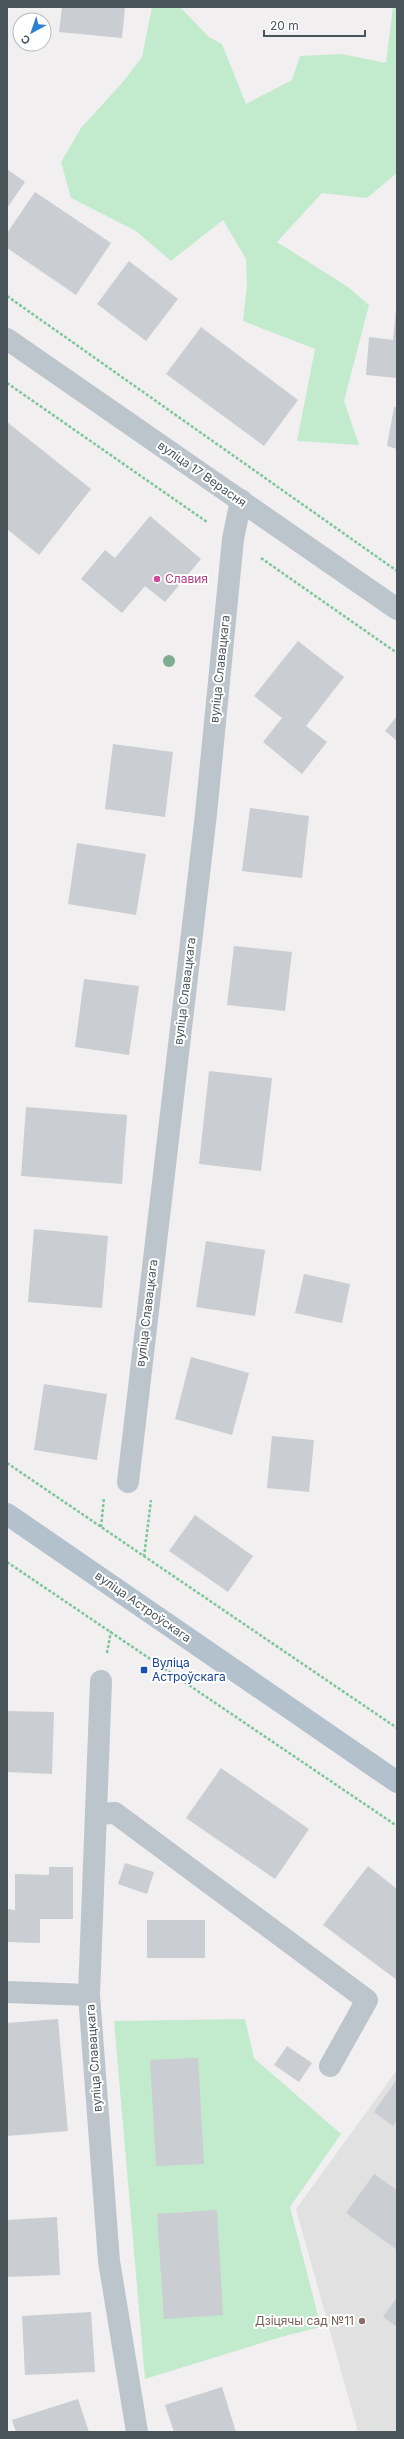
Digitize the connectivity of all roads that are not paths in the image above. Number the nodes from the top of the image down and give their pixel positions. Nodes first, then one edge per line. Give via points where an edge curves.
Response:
1 (7, 339) edge
2 (241, 500) junction
3 (397, 609) edge
4 (128, 1482) dead end
5 (7, 1514) edge
6 (101, 1681) dead end
7 (397, 1782) edge
8 (96, 1814) junction
9 (7, 1992) edge
10 (89, 1995) junction
11 (330, 2066) dead end
12 (137, 2432) edge

1 - 2 street, вуліца 17 Верасня
2 - 3 street, вуліца 17 Верасня
2 - 4 street, вуліца Славацкага via 233,539 206,814
5 - 7 main road, вуліца Астроўскага
6 - 8 street, вуліца Славацкага
8 - 10 street, вуліца Славацкага
8 - 11 street via 115,1813 367,2000
9 - 10 street
10 - 12 street, вуліца Славацкага via 109,2261

